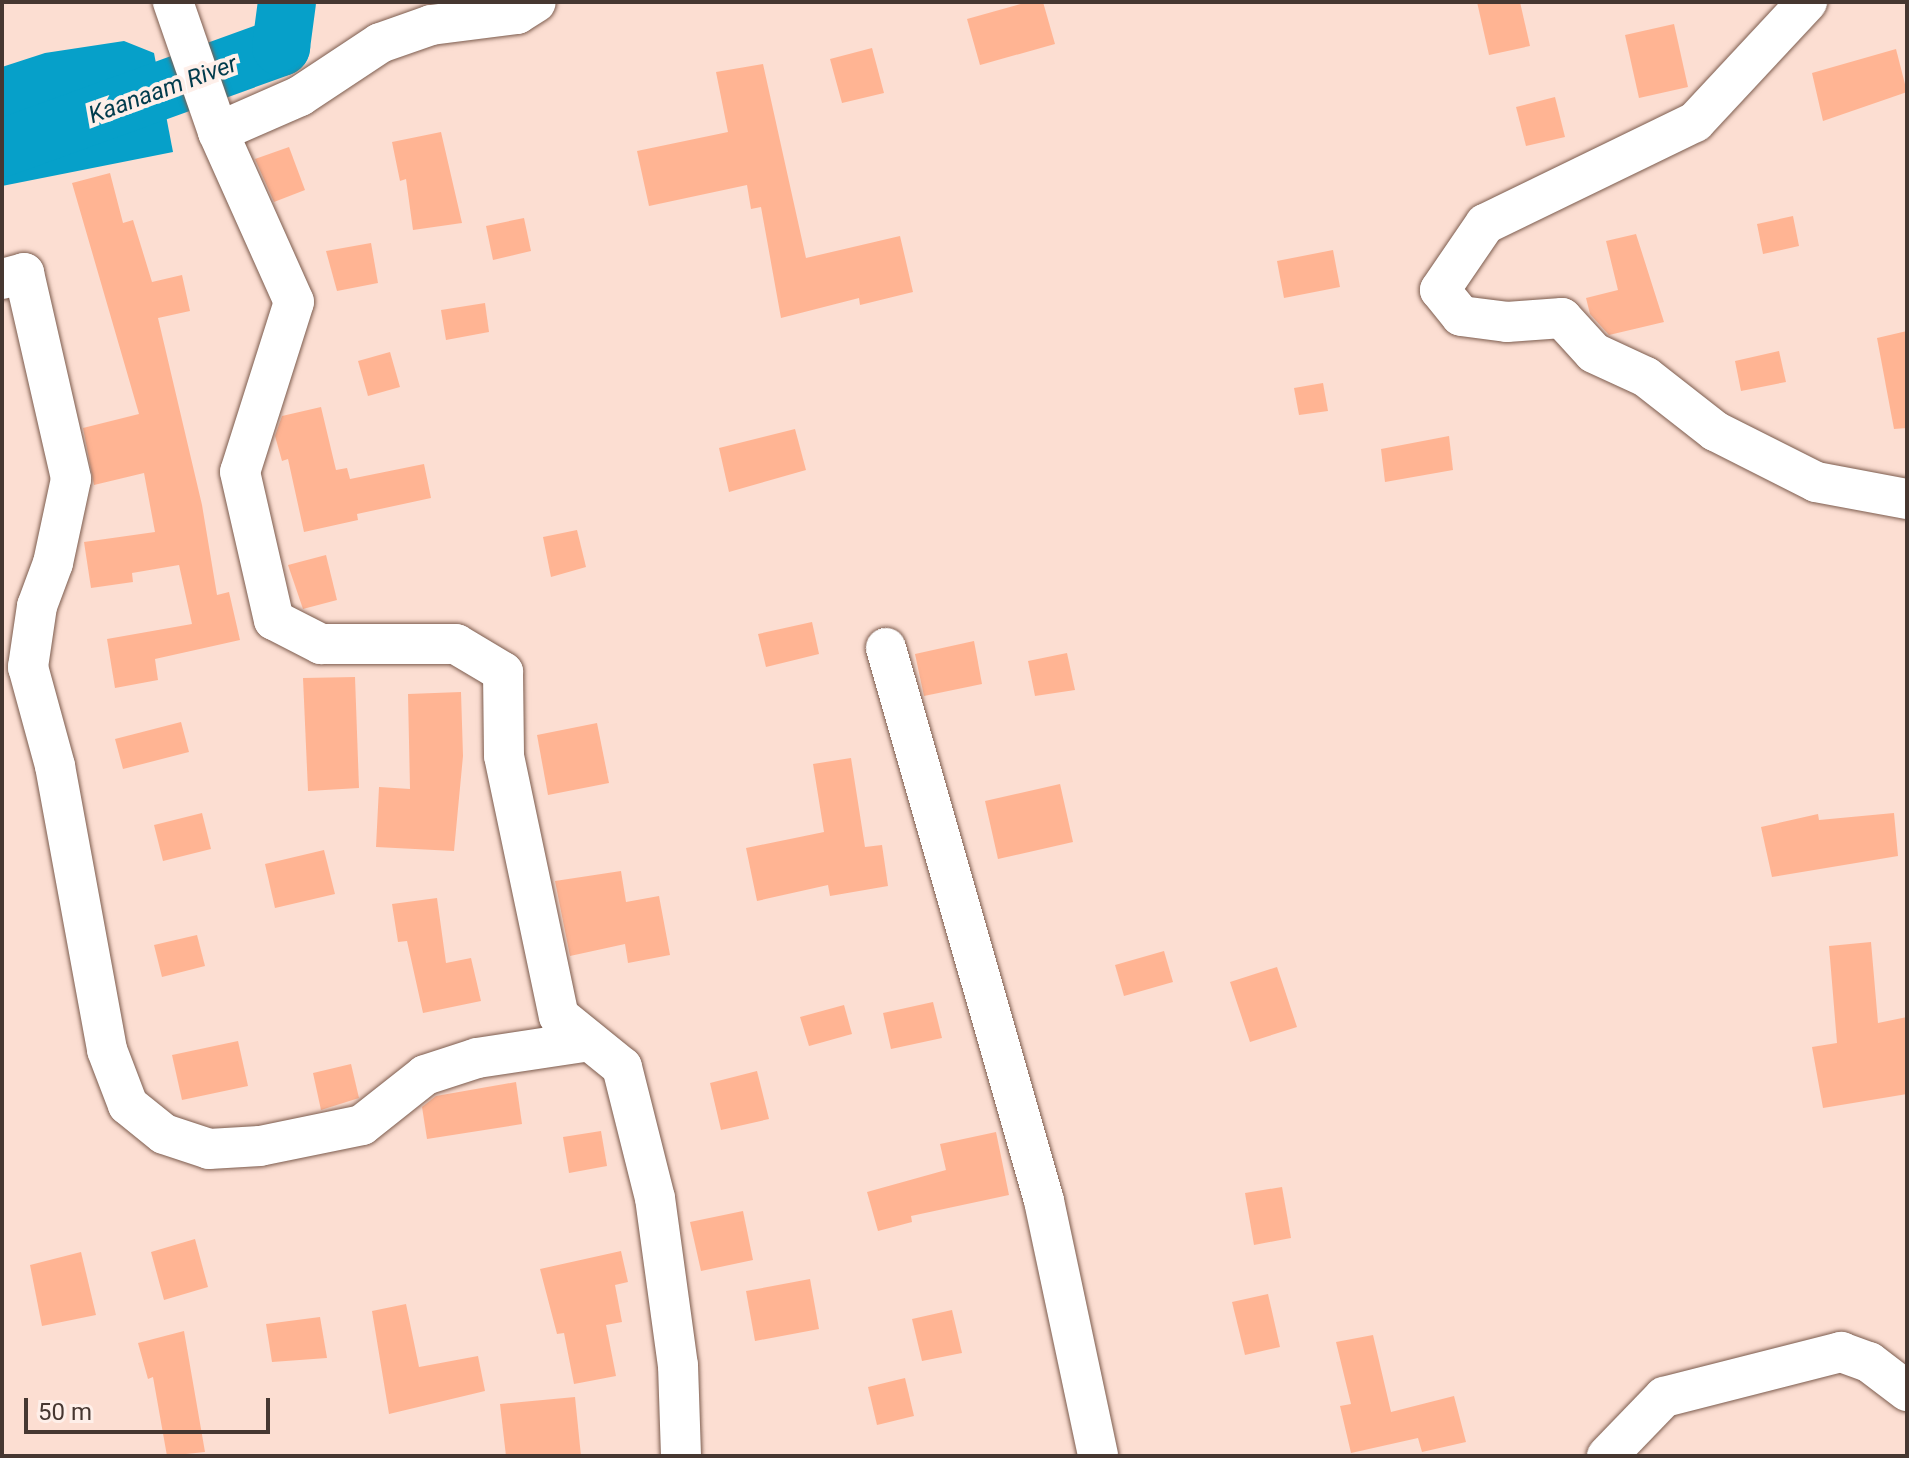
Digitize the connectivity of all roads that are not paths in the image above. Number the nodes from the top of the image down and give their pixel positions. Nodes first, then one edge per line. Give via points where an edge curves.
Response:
1 (173, 2) edge
2 (536, 2) edge
3 (1807, 2) edge
4 (218, 132) junction
5 (2, 279) edge
6 (1907, 499) edge
7 (886, 648) dead end
8 (589, 1041) junction
9 (1907, 1391) edge
10 (681, 1456) edge
11 (1098, 1456) edge
12 (1607, 1456) edge

1 - 4 street
2 - 4 street via 517,14 431,25 380,43 300,96
3 - 6 street via 1695,122 1485,224 1440,290 1461,316 1507,322 1562,318 1594,353 1646,377 1715,431 1816,482
4 - 8 street via 294,302 240,472 274,620 321,644 456,644 503,672 504,756 559,1016
5 - 8 street via 24,273 71,479 53,563 37,606 28,667 55,766 107,1050 128,1105 164,1134 209,1149 260,1146 362,1125 425,1075 477,1058
7 - 11 street via 1044,1201
8 - 10 street via 622,1067 655,1198 678,1365
9 - 12 street via 1869,1362 1841,1352 1664,1397

